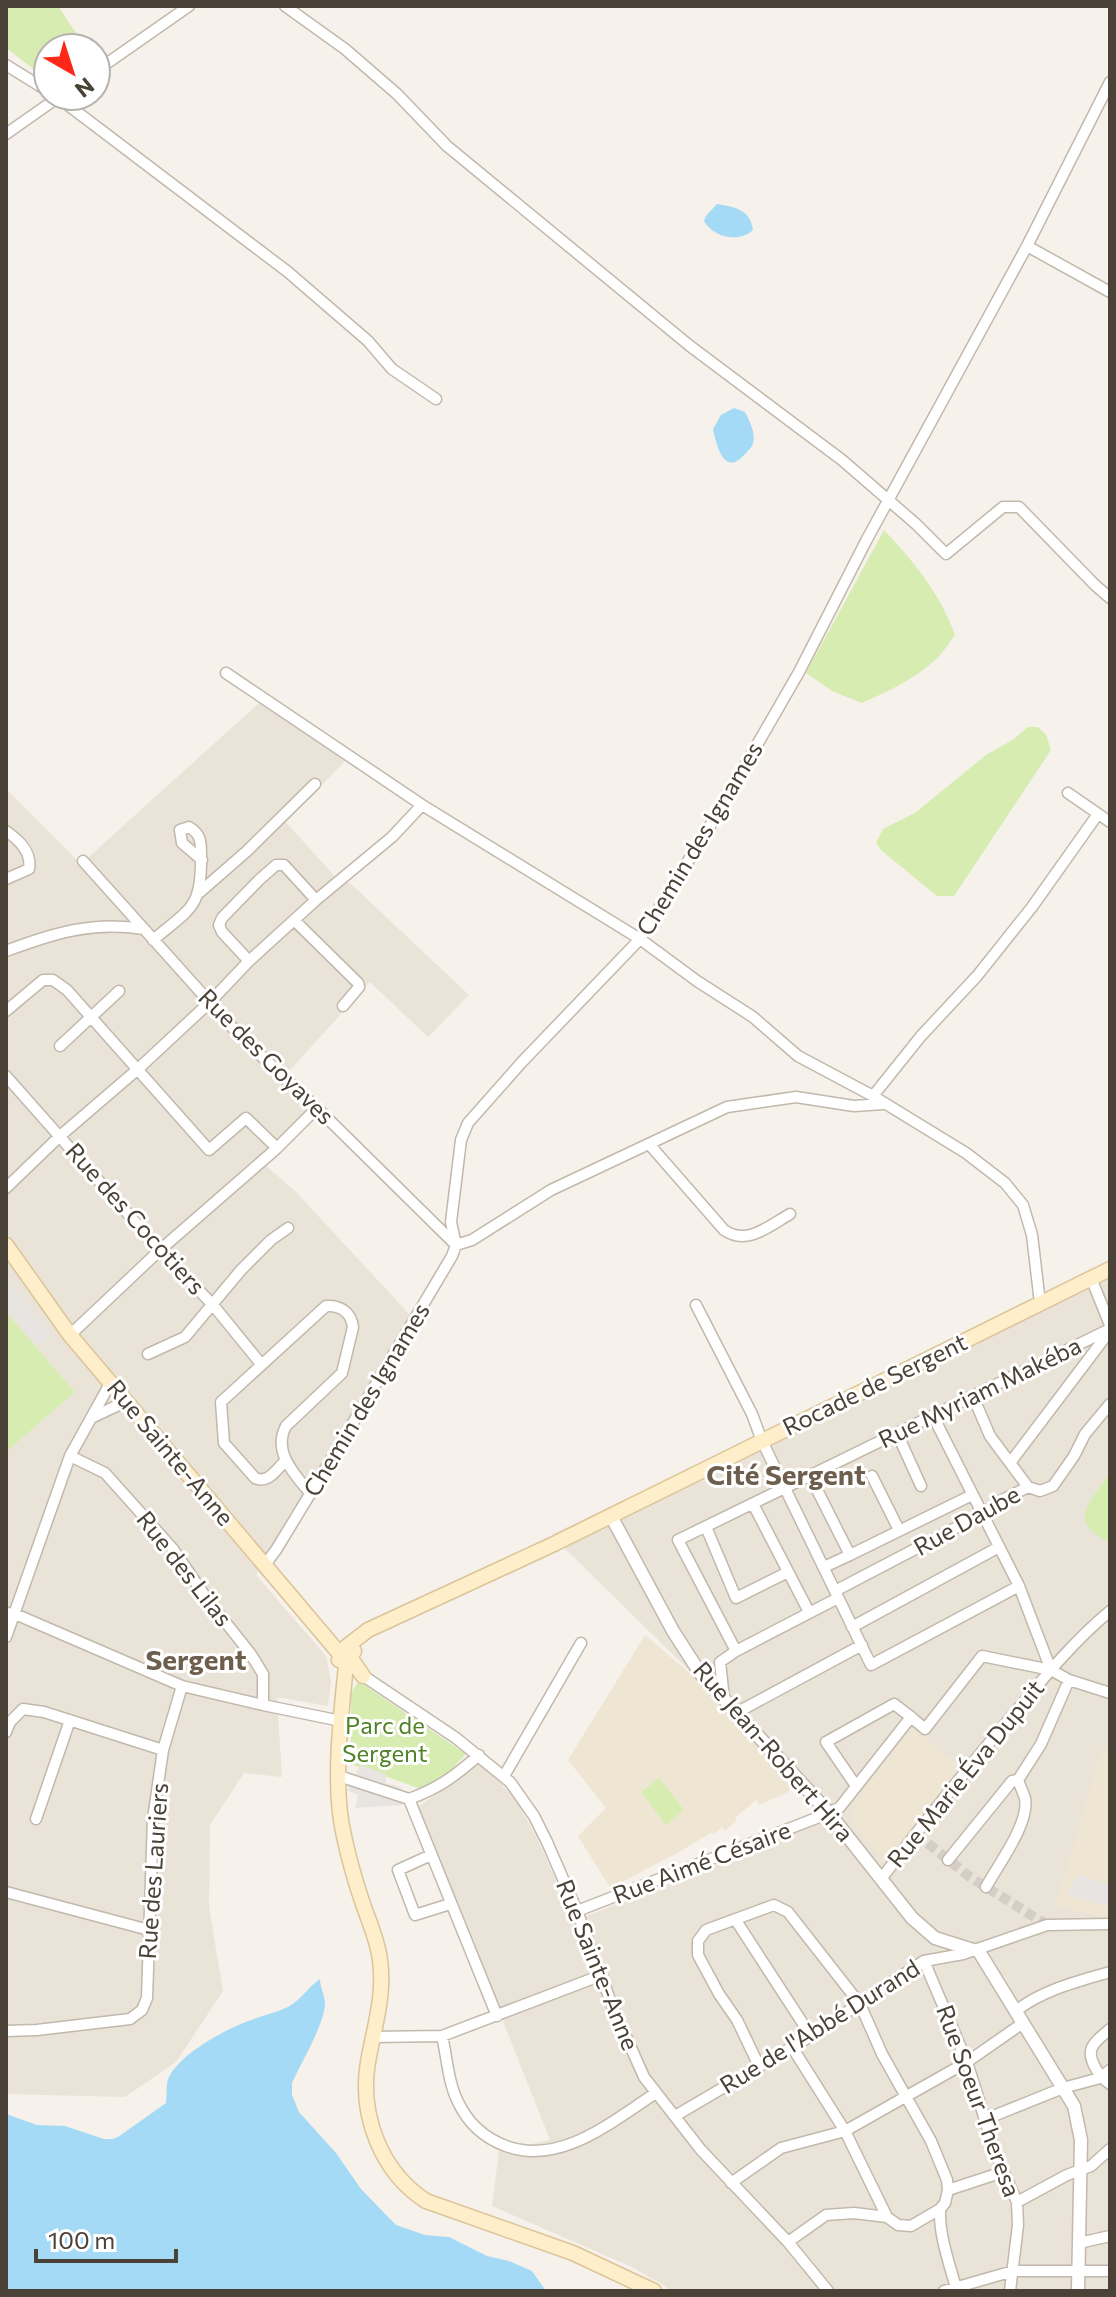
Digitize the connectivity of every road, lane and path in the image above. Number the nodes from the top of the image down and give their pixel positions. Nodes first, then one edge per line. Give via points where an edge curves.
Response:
1 (189, 6) edge
2 (285, 6) edge
3 (112, 60) edge
4 (6, 65) edge
5 (32, 81) edge
6 (1110, 82) edge
7 (36, 112) edge
8 (79, 112) edge
9 (6, 134) edge
10 (1027, 246) junction
11 (1110, 292) edge
12 (436, 399) dead end
13 (889, 499) junction
14 (1110, 598) edge
15 (226, 673) dead end
16 (315, 784) dead end
17 (1068, 793) dead end
18 (422, 805) junction
19 (1098, 814) junction
20 (1110, 822) edge
21 (6, 831) edge
22 (202, 860) dead end
23 (83, 861) dead end
24 (6, 879) edge
25 (199, 893) junction
26 (316, 900) junction
27 (294, 920) junction
28 (144, 929) junction
29 (640, 939) junction
30 (153, 940) junction
31 (6, 951) edge
32 (249, 961) junction
33 (119, 991) dead end
34 (210, 1002) junction
35 (343, 1006) dead end
36 (6, 1011) edge
37 (90, 1018) junction
38 (60, 1046) dead end
39 (138, 1069) junction
40 (6, 1076) edge
41 (873, 1096) junction
42 (884, 1104) junction
43 (317, 1108) junction
44 (60, 1136) junction
45 (649, 1144) junction
46 (277, 1148) junction
47 (6, 1188) edge
48 (790, 1214) dead end
49 (288, 1228) dead end
50 (6, 1245) edge
51 (456, 1245) junction
52 (160, 1250) junction
53 (1110, 1269) edge
54 (1091, 1278) junction
55 (1040, 1303) junction
56 (213, 1305) junction
57 (696, 1305) dead end
58 (1110, 1328) edge
59 (70, 1335) junction
60 (148, 1354) dead end
61 (261, 1364) junction
62 (111, 1382) junction
63 (970, 1397) junction
64 (127, 1401) junction
65 (1110, 1404) edge
66 (933, 1416) junction
67 (91, 1417) junction
68 (897, 1433) junction
69 (762, 1441) junction
70 (70, 1456) junction
71 (285, 1461) junction
72 (1010, 1463) junction
73 (810, 1476) junction
74 (872, 1476) dead end
75 (921, 1486) dead end
76 (1028, 1487) junction
77 (785, 1488) junction
78 (311, 1494) junction
79 (972, 1495) junction
80 (753, 1504) junction
81 (982, 1514) junction
82 (611, 1516) junction
83 (706, 1527) junction
84 (899, 1530) junction
85 (999, 1547) junction
86 (850, 1555) junction
87 (264, 1566) junction
88 (824, 1567) junction
89 (788, 1572) junction
90 (1019, 1586) junction
91 (837, 1594) junction
92 (1110, 1611) edge
93 (809, 1612) junction
94 (11, 1613) edge
95 (852, 1627) junction
96 (6, 1637) edge
97 (581, 1643) dead end
98 (862, 1645) junction
99 (736, 1651) junction
100 (344, 1659) junction
101 (720, 1662) junction
102 (1051, 1670) junction
103 (702, 1675) junction
104 (363, 1676) joint
105 (1069, 1680) junction
106 (182, 1686) junction
107 (1110, 1693) edge
108 (724, 1700) junction
109 (263, 1705) junction
110 (736, 1713) junction
111 (911, 1717) junction
112 (70, 1720) junction
113 (341, 1721) junction
114 (6, 1732) edge
115 (163, 1750) junction
116 (479, 1755) junction
117 (339, 1776) junction
118 (504, 1776) junction
119 (1018, 1780) junction
120 (856, 1786) junction
121 (409, 1799) junction
122 (829, 1813) junction
123 (36, 1819) dead end
124 (431, 1855) junction
125 (948, 1860) dead end
126 (881, 1879) junction
127 (986, 1887) dead end
128 (6, 1892) edge
129 (450, 1904) junction
130 (577, 1911) junction
131 (735, 1919) junction
132 (1110, 1924) edge
133 (149, 1930) junction
134 (935, 1938) junction
135 (975, 1950) junction
136 (927, 1960) junction
137 (1110, 1972) edge
138 (602, 1975) junction
139 (860, 2004) junction
140 (1016, 2011) junction
141 (497, 2016) junction
142 (1023, 2023) junction
143 (1110, 2029) edge
144 (6, 2031) edge
145 (442, 2036) junction
146 (811, 2036) junction
147 (374, 2037) junction
148 (792, 2047) junction
149 (967, 2062) junction
150 (759, 2066) junction
151 (1110, 2070) edge
152 (1105, 2081) edge
153 (1063, 2088) junction
154 (656, 2093) junction
155 (907, 2095) junction
156 (675, 2116) junction
157 (986, 2119) junction
158 (845, 2131) junction
159 (1110, 2149) edge
160 (1081, 2170) junction
161 (1003, 2172) junction
162 (731, 2183) junction
163 (948, 2190) junction
164 (1017, 2202) junction
165 (940, 2209) junction
166 (887, 2217) junction
167 (924, 2220) junction
168 (939, 2225) junction
169 (1110, 2236) edge
170 (788, 2242) junction
171 (1079, 2243) junction
172 (1013, 2271) junction
173 (1079, 2271) junction
174 (1110, 2271) edge
175 (956, 2288) junction
176 (654, 2291) edge
177 (828, 2291) edge
178 (944, 2291) edge
179 (1010, 2291) edge
180 (1078, 2291) edge

1 - 3 street
2 - 13 street via 345,49 447,146 690,346
4 - 5 street
6 - 10 street, Chemin des Ignames
7 - 9 street
8 - 12 street via 288,272 368,341 392,369
10 - 11 street
10 - 13 street, Chemin des Ignames
13 - 14 street via 946,554 1003,507 1019,507
13 - 29 street, Chemin des Ignames via 799,672
15 - 18 street
16 - 25 street
17 - 19 street
18 - 26 street
18 - 29 street
19 - 20 street
19 - 41 street via 977,976
21 - 24 street via 31,860 29,869
22 - 25 street
23 - 28 street, Rue des Goyaves
25 - 30 street via 187,911
26 - 27 street
26 - 32 street via 284,865 276,865 259,880 219,925
27 - 32 street
27 - 35 street via 358,983
28 - 30 street, Rue des Goyaves
28 - 31 street via 77,928
29 - 41 street via 753,1017 798,1056
29 - 51 street, Chemin des Ignames via 468,1123 461,1140 451,1222
30 - 34 street, Rue des Goyaves
32 - 34 street
33 - 37 street
34 - 39 street
34 - 43 street, Rue des Goyaves
36 - 37 street via 47,979 59,984
37 - 38 street
37 - 39 street
39 - 44 street
39 - 46 street via 209,1150 246,1118
40 - 44 street, Rue des Cocotiers
41 - 42 street
42 - 45 street via 854,1106 796,1097 747,1103 727,1107
42 - 55 street via 966,1153 1005,1183 1023,1205
43 - 46 street
43 - 51 street, Rue des Goyaves
44 - 47 street
44 - 52 street, Rue des Cocotiers
45 - 48 street via 732,1235 757,1233
45 - 51 street via 551,1190
46 - 52 street
49 - 56 street via 258,1253
50 - 59 main road, Rue Sainte-Anne
51 - 78 street, Chemin des Ignames
52 - 56 street, Rue des Cocotiers
52 - 59 street
53 - 54 main road, Rocade de Sergent
54 - 55 main road, Rocade de Sergent
54 - 58 street
55 - 69 main road, Rocade de Sergent
56 - 60 street via 185,1337
56 - 61 street, Rue des Cocotiers
57 - 69 street
58 - 63 street, Rue Myriam Makéba
58 - 72 street
59 - 62 main road, Rue Sainte-Anne
61 - 71 street via 221,1402 222,1438 258,1479 266,1479
61 - 71 street via 326,1306 341,1308 352,1320 342,1373 282,1431
62 - 64 main road, Rue Sainte-Anne
62 - 67 street
63 - 66 street, Rue Myriam Makéba
63 - 72 street
64 - 67 street
64 - 87 main road, Rue Sainte-Anne
65 - 76 street, Rue Daube via 1053,1486 1040,1491
66 - 68 street, Rue Myriam Makéba
66 - 79 street
67 - 70 street
68 - 73 street, Rue Myriam Makéba
68 - 75 street
69 - 77 street
69 - 82 main road, Rocade de Sergent
70 - 94 street
70 - 109 street, Rue des Lilas via 105,1473 173,1549 263,1674
71 - 78 street
72 - 76 street
73 - 77 street, Rue Myriam Makéba
73 - 86 street
74 - 84 street
76 - 81 street, Rue Daube
77 - 80 street, Rue Myriam Makéba
77 - 88 street
78 - 87 street, Chemin des Ignames
79 - 81 street
79 - 84 street
80 - 83 street, Rue Myriam Makéba
80 - 89 street
81 - 85 street
81 - 91 street, Rue Daube
82 - 100 main road, Rocade de Sergent via 368,1630
82 - 103 street, Rue Jean-Robert Hira
83 - 89 street via 736,1598
83 - 99 street, Rue Myriam Makéba via 678,1540
84 - 86 street
85 - 90 street
85 - 95 street
86 - 88 street
87 - 100 main road, Rue Sainte-Anne
88 - 91 street
89 - 93 street
90 - 98 street via 871,1665
90 - 102 street
91 - 93 street, Rue Daube
91 - 95 street
92 - 102 street, Rue Marie Éva Dupuit
93 - 99 street, Rue Daube
94 - 96 street
94 - 106 street
95 - 98 street
97 - 118 street
98 - 110 street
99 - 101 street
100 - 104 main road, Rue Sainte-Anne
100 - 113 main road
101 - 103 street
101 - 108 street
102 - 105 street
102 - 111 street via 982,1656 925,1729
102 - 126 street, Rue Marie Éva Dupuit
103 - 108 street, Rue Jean-Robert Hira
104 - 116 street, Rue Sainte-Anne
105 - 107 street
105 - 119 street via 1041,1744
106 - 109 street
106 - 115 street, Rue des Lauriers
108 - 110 street, Rue Jean-Robert Hira
109 - 113 street
110 - 122 street, Rue Jean-Robert Hira
111 - 120 street, Rue Aimé Césaire
111 - 120 street via 894,1704 826,1742
112 - 114 street via 23,1709
112 - 115 street
112 - 123 street
113 - 117 main road
115 - 133 street, Rue des Lauriers via 153,1819
116 - 118 street, Rue Sainte-Anne
116 - 121 street via 451,1780
117 - 121 street
117 - 147 main road via 343,1833 380,1955
118 - 130 street, Rue Sainte-Anne via 534,1816
119 - 125 street
119 - 127 street via 1025,1799 1021,1825
120 - 122 street, Rue Aimé Césaire
121 - 124 street
122 - 126 street, Rue Jean-Robert Hira
122 - 130 street, Rue Aimé Césaire
124 - 129 street
124 - 129 street via 398,1870 415,1915
126 - 134 street, Rue Jean-Robert Hira
128 - 133 street
129 - 141 street
130 - 138 street, Rue Sainte-Anne
131 - 139 street via 774,1905 788,1912
131 - 146 street
131 - 150 street via 706,1930 698,1941 698,1955
132 - 135 street, Rue de l'Abbé Durand via 1047,1925
133 - 144 street, Rue des Lauriers via 147,1998 130,2019
134 - 135 street, Rue Jean-Robert Hira
134 - 136 street
135 - 136 street, Rue de l'Abbé Durand
135 - 140 street
136 - 139 street, Rue de l'Abbé Durand
136 - 149 street, Rue Soeur Theresa
137 - 140 street
138 - 141 street
138 - 154 street, Rue Sainte-Anne via 637,2063
139 - 146 street, Rue de l'Abbé Durand
139 - 155 street
140 - 142 street
141 - 145 street
142 - 149 street
142 - 153 street
143 - 152 street via 1089,2053
145 - 147 street
145 - 154 street via 455,2095 471,2123 492,2141 519,2151 548,2151 589,2136
146 - 148 street, Rue de l'Abbé Durand
147 - 176 main road via 366,2086 370,2118 386,2162 410,2191 573,2253
148 - 150 street, Rue de l'Abbé Durand
148 - 158 street
149 - 155 street
149 - 157 street, Rue Soeur Theresa
150 - 156 street, Rue de l'Abbé Durand
151 - 152 street
152 - 153 street
153 - 157 street
153 - 160 street via 1078,2120
154 - 156 street, Rue Sainte-Anne
155 - 158 street
155 - 163 street
156 - 162 street, Rue Sainte-Anne
157 - 161 street, Rue Soeur Theresa
158 - 162 street via 781,2148
158 - 166 street
159 - 160 street
160 - 164 street
160 - 171 street
161 - 163 street
161 - 164 street, Rue Soeur Theresa
162 - 170 street, Rue Sainte-Anne
163 - 165 street
164 - 172 street, Rue Soeur Theresa
165 - 167 street
165 - 168 street
166 - 167 street via 904,2227
166 - 170 street via 826,2215
167 - 168 street
168 - 175 street
169 - 171 street
170 - 177 street, Rue Sainte-Anne
171 - 173 street
172 - 173 street
172 - 175 street
172 - 179 street, Rue Soeur Theresa
173 - 174 street
173 - 180 street
175 - 178 street

